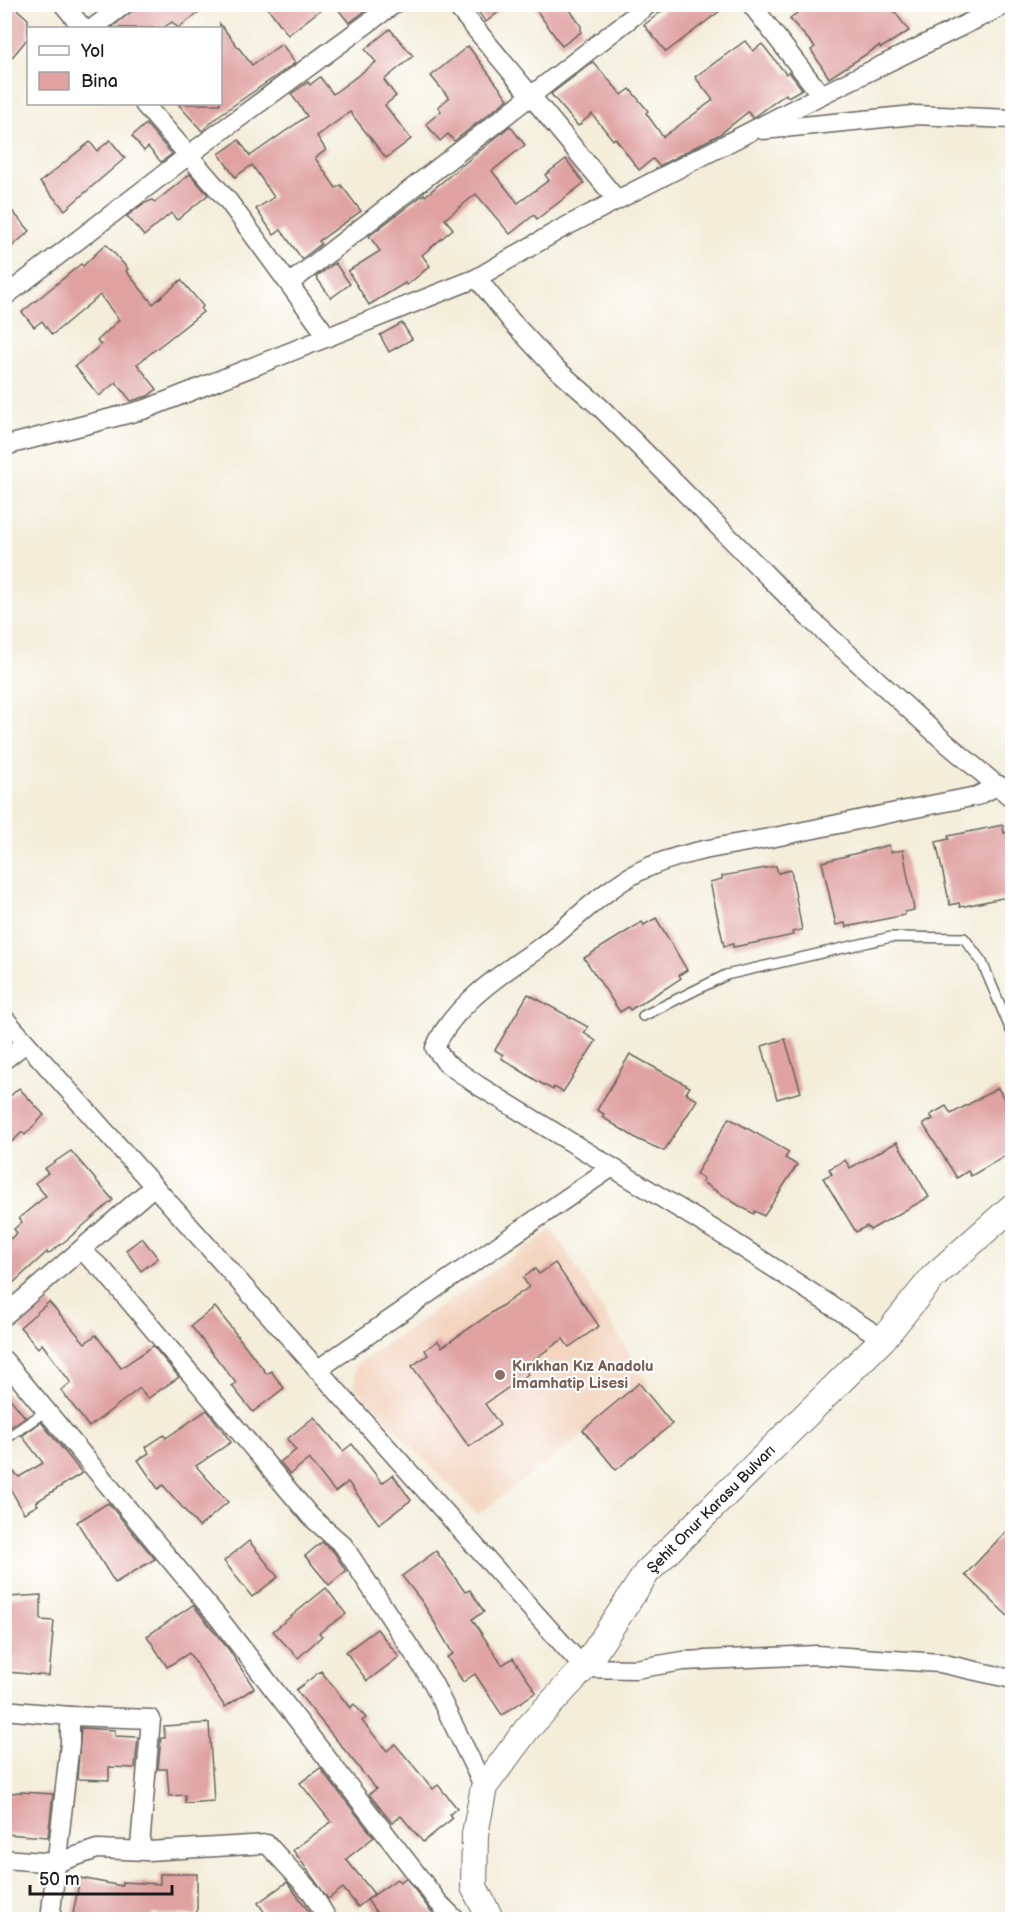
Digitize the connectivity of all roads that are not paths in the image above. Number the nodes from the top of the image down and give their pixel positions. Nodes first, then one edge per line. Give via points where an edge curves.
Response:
1 (63, 4) edge
2 (125, 4) edge
3 (394, 4) edge
4 (454, 4) edge
5 (649, 4) edge
6 (751, 4) edge
7 (1007, 4) edge
8 (82, 27) edge
9 (94, 27) edge
10 (822, 95) junction
11 (531, 97) junction
12 (145, 105) edge
13 (1012, 119) edge
14 (753, 131) junction
15 (190, 154) junction
16 (617, 200) junction
17 (477, 278) junction
18 (290, 283) junction
19 (4, 297) edge
20 (327, 336) junction
21 (4, 446) edge
22 (999, 785) junction
23 (1012, 798) edge
24 (643, 1016) dead end
25 (4, 1018) edge
26 (1012, 1032) edge
27 (26, 1043) junction
28 (4, 1060) edge
29 (612, 1167) junction
30 (153, 1187) junction
31 (1012, 1208) edge
32 (82, 1251) junction
33 (4, 1316) edge
34 (883, 1339) junction
35 (4, 1360) edge
36 (316, 1370) junction
37 (46, 1411) junction
38 (4, 1440) edge
39 (584, 1668) junction
40 (1012, 1679) edge
41 (4, 1710) edge
42 (70, 1716) junction
43 (484, 1787) junction
44 (148, 1851) junction
45 (4, 1859) edge
46 (56, 1863) junction
47 (50, 1920) edge
48 (328, 1920) edge
49 (456, 1920) edge
50 (491, 1920) edge

1 - 8 street
2 - 9 street
3 - 15 street
4 - 11 street
5 - 11 street
6 - 10 street
7 - 10 street
10 - 14 street
11 - 16 street
11 - 18 street
12 - 15 street
13 - 14 street via 914,115
14 - 16 street
15 - 18 street
15 - 19 street
16 - 17 street
17 - 20 street
17 - 22 street via 553,366 601,408 808,617 944,741
18 - 20 street
20 - 21 street via 146,409
22 - 23 street
22 - 29 street via 977,796 658,863 595,902 547,942 490,981 441,1032 435,1048 446,1063 479,1086
24 - 26 lane via 726,975 891,937 964,938 982,962
25 - 27 street
27 - 28 street
27 - 30 street
29 - 34 street
29 - 36 street
30 - 32 street
30 - 36 street
31 - 34 street, Şehit Onur Karasu Bulvarı via 933,1277
32 - 33 street
32 - 43 street via 105,1272 311,1517 343,1545 433,1683
34 - 39 street, Şehit Onur Karasu Bulvarı via 646,1572
35 - 37 street
36 - 39 street
37 - 38 lane
37 - 49 street via 218,1616
39 - 40 street via 635,1669 683,1661 816,1655 940,1663
39 - 43 street, Şehit Onur Karasu Bulvarı via 527,1729
41 - 42 street
42 - 44 street via 151,1719 140,1846
42 - 46 street
43 - 50 street, Şehit Onur Karasu Bulvarı via 476,1834 474,1887
44 - 46 street via 98,1849
44 - 48 street via 267,1844 312,1893
45 - 46 street
46 - 47 street

